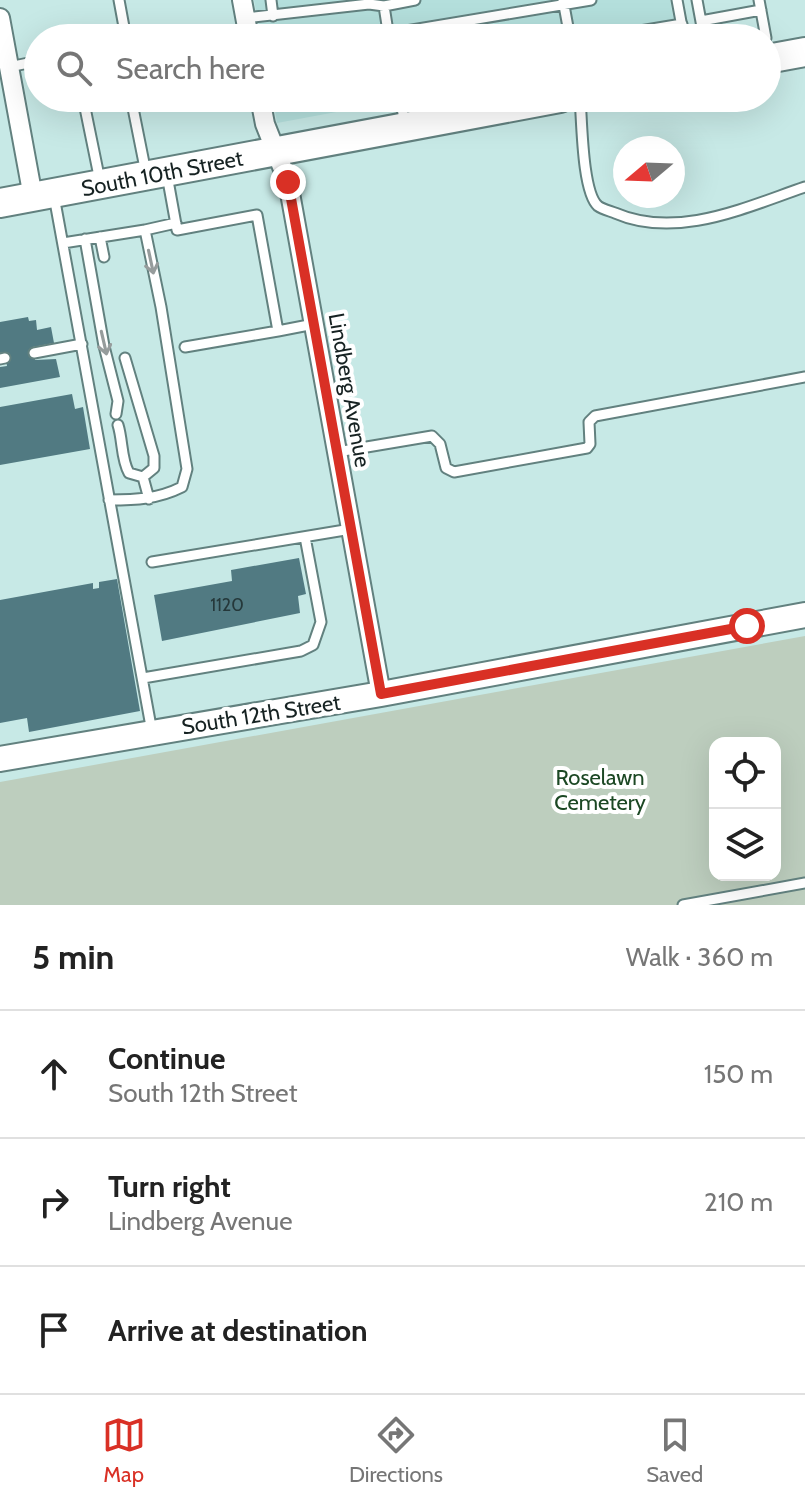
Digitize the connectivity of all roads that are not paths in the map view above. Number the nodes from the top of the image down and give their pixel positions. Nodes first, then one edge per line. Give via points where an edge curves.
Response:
1 (119, 0) edge
2 (271, 0) edge
3 (415, 0) edge
4 (591, 0) edge
5 (697, 0) edge
6 (680, 1) edge
7 (564, 2) edge
8 (760, 5) edge
9 (384, 6) junction
10 (244, 9) edge
11 (273, 16) junction
12 (0, 18) edge
13 (701, 21) junction
14 (123, 24) edge
15 (387, 24) edge
16 (451, 24) edge
17 (568, 24) edge
18 (682, 24) edge
19 (702, 24) edge
20 (781, 50) edge
21 (805, 52) edge
22 (24, 64) edge
23 (9, 67) junction
24 (86, 112) edge
25 (136, 112) edge
26 (262, 112) edge
27 (402, 112) edge
28 (485, 112) edge
29 (581, 112) edge
30 (405, 127) junction
31 (276, 151) junction
32 (157, 174) junction
33 (101, 184) junction
34 (805, 187) edge
35 (43, 195) junction
36 (0, 203) edge
37 (176, 223) junction
38 (145, 230) junction
39 (100, 237) junction
40 (85, 239) junction
41 (63, 243) junction
42 (104, 257) dead end
43 (314, 324) junction
44 (278, 331) junction
45 (82, 344) junction
46 (185, 347) dead end
47 (34, 353) dead end
48 (125, 358) dead end
49 (805, 377) edge
50 (120, 413) dead end
51 (122, 425) dead end
52 (337, 452) junction
53 (143, 477) junction
54 (149, 499) junction
55 (109, 500) junction
56 (351, 529) junction
57 (305, 537) junction
58 (152, 562) dead end
59 (805, 615) edge
60 (143, 678) junction
61 (381, 694) junction
62 (152, 732) junction
63 (0, 759) edge
64 (805, 883) edge
65 (683, 905) edge

1 - 14 lane
2 - 11 lane
3 - 9 lane
4 - 7 lane
5 - 13 lane
6 - 18 lane
7 - 16 lane
7 - 17 lane
8 - 13 lane
9 - 11 lane
9 - 15 lane
10 - 11 lane
12 - 23 street
13 - 19 lane
20 - 21 main road
22 - 23 lane
23 - 35 street via 12,109
24 - 33 lane
25 - 32 lane
26 - 31 street, Lindberg Avenue
27 - 30 lane
28 - 30 main road, South 10th Street
29 - 34 lane via 590,192 598,206 627,219 666,224 725,215
30 - 31 main road, South 10th Street
31 - 32 main road, South 10th Street
31 - 43 street, Lindberg Avenue via 288,182
32 - 33 main road, South 10th Street
32 - 37 lane
33 - 35 main road, South 10th Street
35 - 36 main road, South 10th Street
35 - 41 lane
37 - 38 lane
37 - 44 lane via 177,230 257,215
38 - 39 lane
38 -> 54 lane via 187,469 182,487
39 - 40 lane
39 - 42 lane
40 - 41 lane
40 -> 50 lane
41 - 45 lane
43 - 44 lane
43 - 52 street, Lindberg Avenue
44 - 46 lane
45 - 47 lane
45 - 55 lane
48 - 53 lane via 154,456 154,468
49 - 52 lane via 595,416 589,422 587,448 457,472 446,468 440,444 432,436
51 - 53 lane via 124,463 129,473
52 - 56 street, Lindberg Avenue
53 - 54 lane
54 - 55 lane
55 - 60 lane
56 - 57 lane
56 - 61 street, Lindberg Avenue
57 - 58 lane
57 - 60 lane via 321,622 313,645
59 - 61 street, South 12th Street
60 - 62 lane
61 - 62 street, South 12th Street
62 - 63 street, South 12th Street
64 - 65 lane

